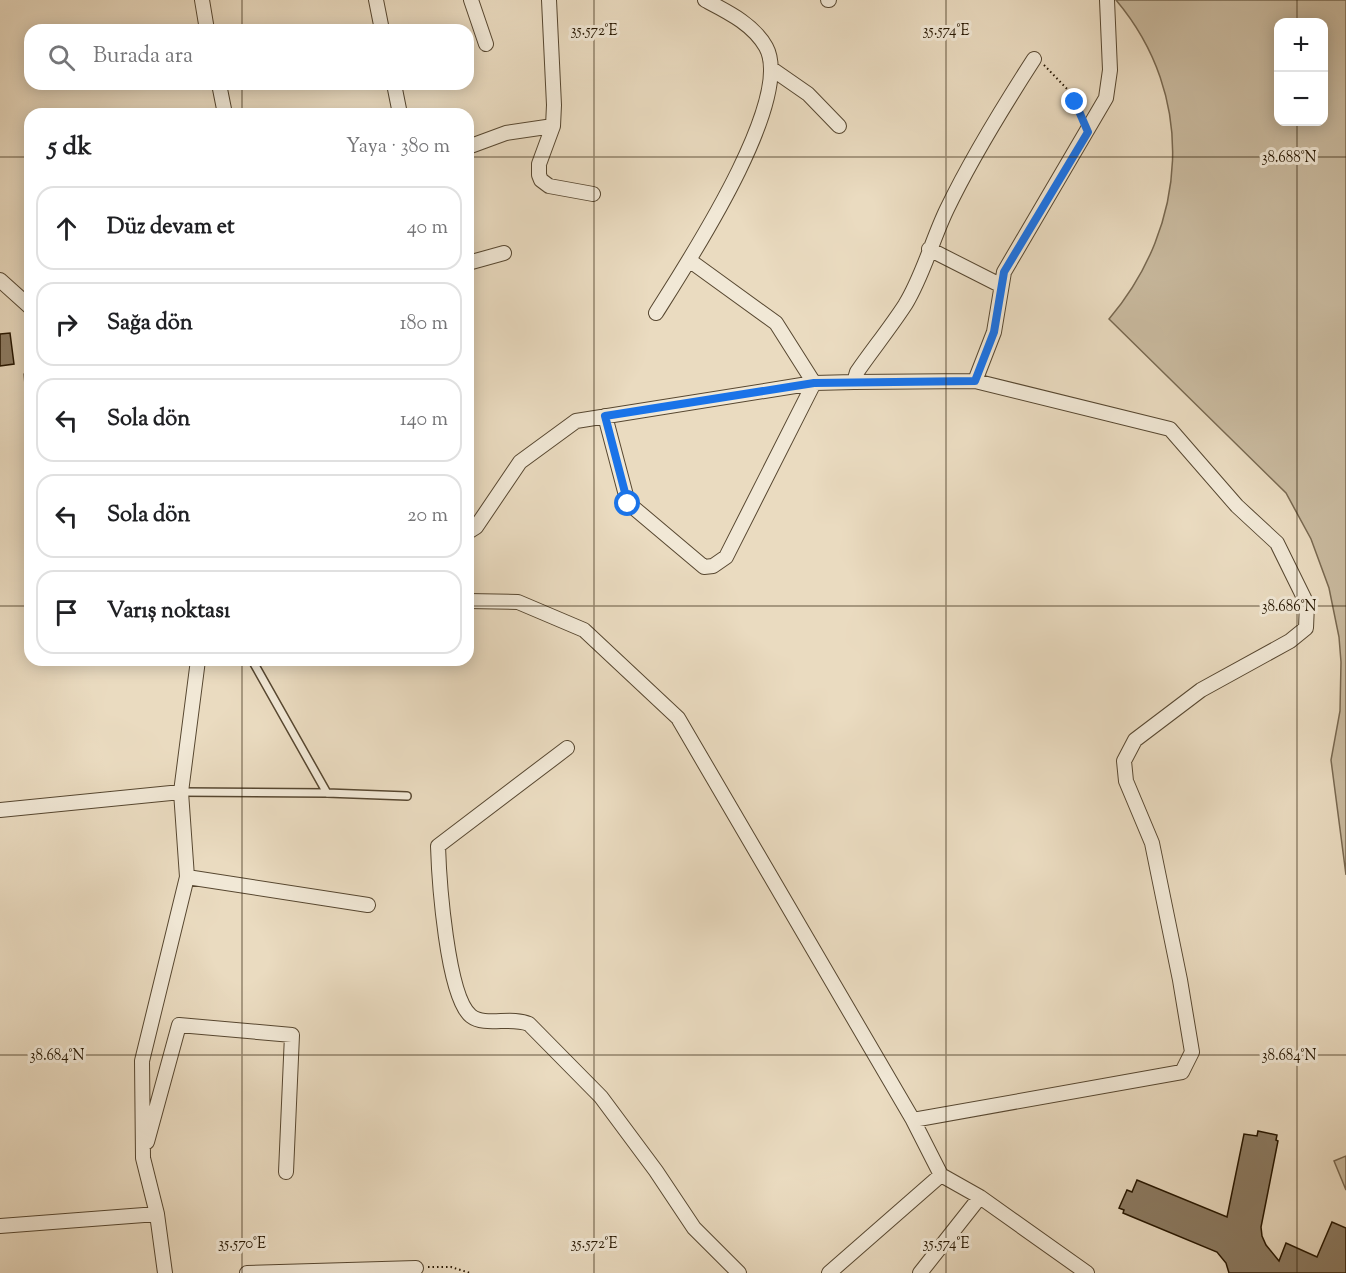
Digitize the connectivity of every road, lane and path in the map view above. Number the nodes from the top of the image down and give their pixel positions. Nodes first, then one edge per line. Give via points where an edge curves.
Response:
1 (202, 0) edge
2 (376, 0) edge
3 (471, 0) edge
4 (549, 0) edge
5 (705, 0) edge
6 (1107, 0) edge
7 (206, 24) edge
8 (381, 24) edge
9 (486, 45) dead end
10 (1034, 59) joint
11 (772, 69) junction
12 (220, 90) edge
13 (395, 90) edge
14 (224, 108) edge
15 (399, 108) edge
16 (553, 126) junction
17 (839, 126) dead end
18 (1088, 132) junction
19 (474, 145) edge
20 (593, 194) dead end
21 (929, 249) junction
22 (504, 253) dead end
23 (689, 260) junction
24 (474, 261) edge
25 (0, 280) edge
26 (1000, 285) junction
27 (24, 302) edge
28 (656, 313) dead end
29 (975, 381) junction
30 (854, 382) junction
31 (814, 383) junction
32 (605, 416) junction
33 (474, 528) edge
34 (474, 601) edge
35 (197, 666) edge
36 (255, 666) edge
37 (567, 748) dead end
38 (181, 792) junction
39 (327, 793) junction
40 (407, 796) dead end
41 (0, 810) edge
42 (187, 877) junction
43 (368, 905) dead end
44 (912, 1120) junction
45 (142, 1158) junction
46 (286, 1172) dead end
47 (941, 1175) junction
48 (980, 1197) junction
49 (157, 1214) junction
50 (0, 1226) edge
51 (416, 1268) joint
52 (165, 1273) edge
53 (247, 1273) edge
54 (470, 1273) edge
55 (739, 1273) edge
56 (829, 1273) edge
57 (920, 1273) edge
58 (1087, 1273) edge

1 - 7 street
2 - 8 street
3 - 9 street
4 - 16 street
5 - 11 street via 753,30 766,48
6 - 18 street via 1110,80 1106,98
10 - 18 path via 1069,91
10 - 21 street via 948,207
11 - 17 street via 808,94
11 - 23 street via 768,94 749,149
12 - 14 street
13 - 15 street
16 - 19 street via 506,133
16 - 20 street via 539,164 541,180 549,186
18 - 26 street via 1010,260
21 - 26 street
21 - 30 street via 905,304
22 - 24 street
23 - 28 street
23 - 31 street via 776,323
25 - 27 street
26 - 29 street via 994,332
29 - 30 street
29 - 44 street via 1170,429 1237,506 1277,543 1307,604 1306,628 1290,641 1201,690 1135,740 1124,761 1126,781 1152,843 1180,980 1192,1052 1182,1072
30 - 31 street
31 - 32 street
31 - 32 street via 726,557 713,566 704,567 628,504
32 - 33 street via 576,421 520,462
34 - 44 street via 518,602 584,630 678,718
35 - 38 street
36 - 39 lane
37 - 55 street via 438,846 445,930 459,999 471,1016 479,1020 515,1019 529,1023 602,1097 694,1228
38 - 39 lane
38 - 41 street
38 - 42 street
39 - 40 lane
42 - 43 street
42 - 45 street via 142,1061
44 - 47 street
45 - 46 street via 179,1025 292,1035
45 - 49 street
47 - 48 street
47 - 56 street
48 - 57 street
48 - 58 street
49 - 50 street
49 - 52 street
51 - 53 street
51 - 54 path via 451,1267

